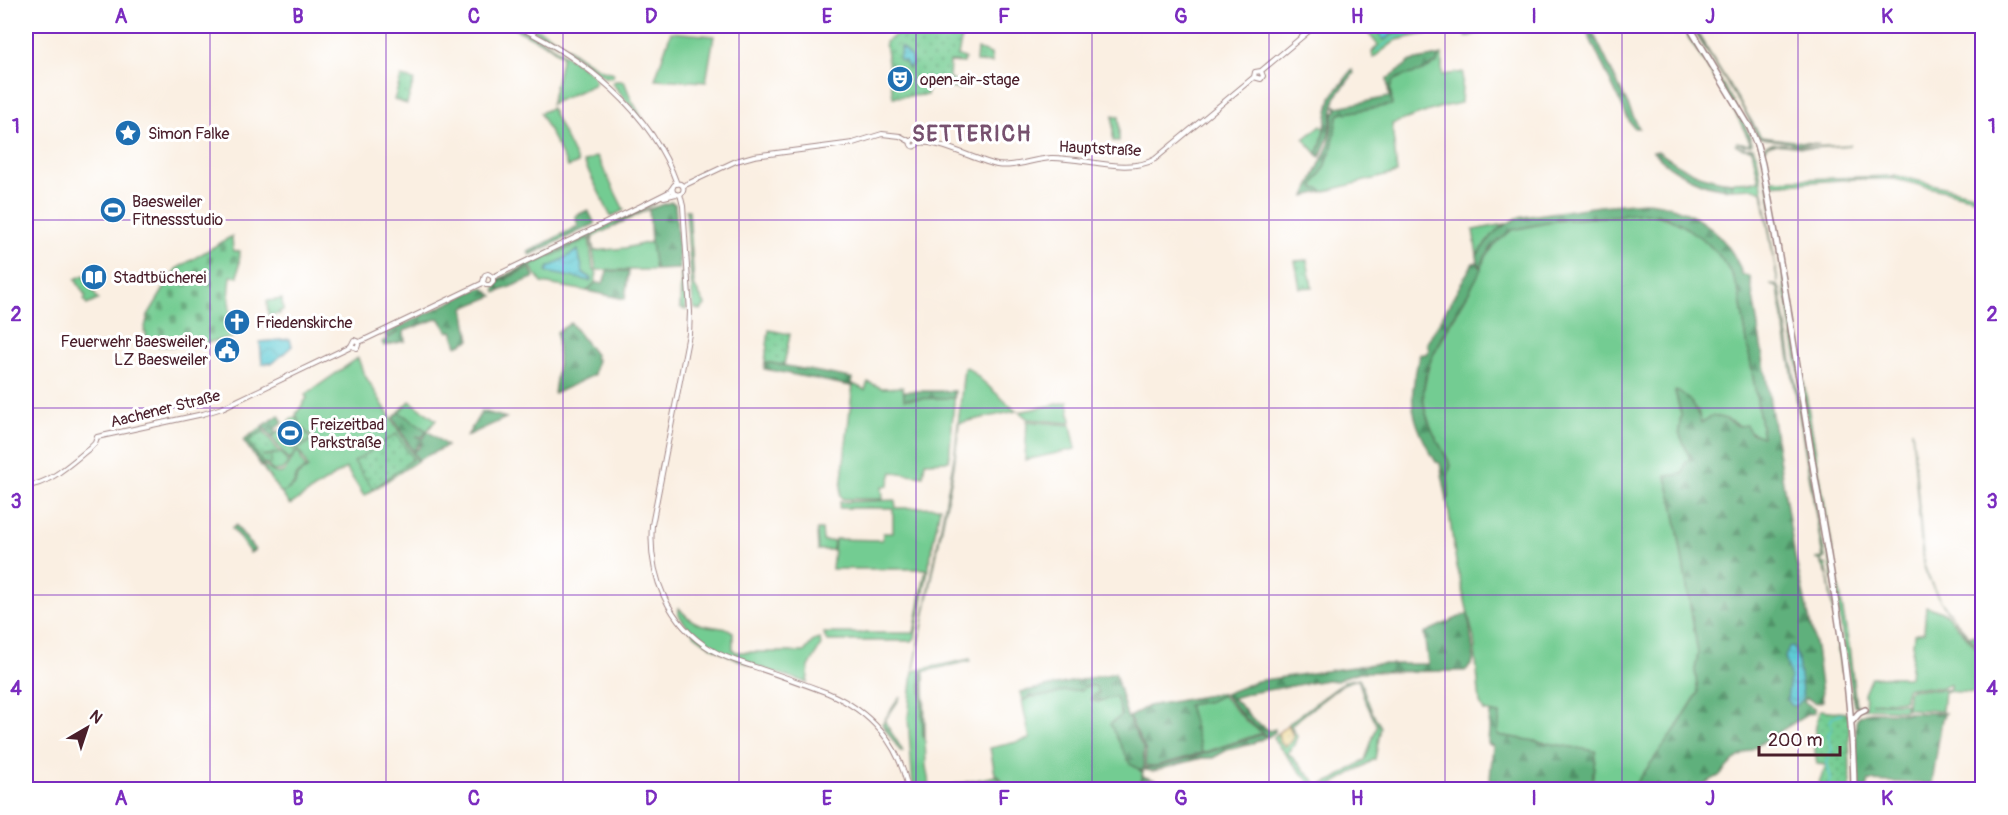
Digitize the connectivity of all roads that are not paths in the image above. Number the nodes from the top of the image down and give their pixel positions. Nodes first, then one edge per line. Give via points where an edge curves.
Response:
1 (517, 26) edge
2 (1315, 26) edge
3 (1689, 26) edge
4 (675, 185) junction
5 (683, 186) junction
6 (678, 194) junction
7 (641, 206) junction
8 (493, 277) junction
9 (483, 282) junction
10 (26, 486) edge
11 (1865, 710) dead end
12 (1852, 723) junction
13 (908, 789) edge
14 (1854, 789) edge

1 - 4 main road via 567,53 605,82 644,126 665,159
2 - 5 main road, Hauptstraße via 1261,71 1261,79 1254,77 1155,159 1141,165 1054,158 1001,165 936,144 924,141 913,147 911,142 891,134 879,134 853,143 754,156
3 - 12 main road via 1740,109 1757,145 1766,183
4 - 5 main road
4 - 6 main road
4 - 7 main road
5 - 6 main road
6 - 7 main road
6 - 13 main road via 684,214 689,323 652,525 656,578 684,628 713,650 844,700 868,717 897,754
7 - 8 main road
8 - 9 main road via 485,275
8 - 9 main road via 490,285
9 - 10 main road, Aachener Straße via 359,342 357,348 351,346 222,408 97,437 90,448 51,477
11 - 12 main road
12 - 14 main road

